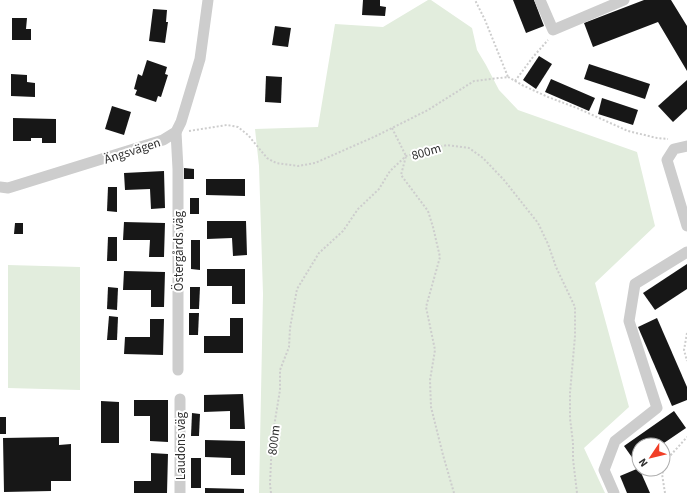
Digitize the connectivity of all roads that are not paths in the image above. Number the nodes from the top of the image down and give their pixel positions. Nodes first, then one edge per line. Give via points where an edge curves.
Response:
1 (208, 0) edge
2 (540, 0) edge
3 (624, 0) edge
4 (176, 132) junction
5 (687, 146) edge
6 (0, 187) edge
7 (687, 226) edge
8 (687, 252) edge
9 (178, 370) dead end
10 (180, 399) dead end
11 (180, 493) edge
12 (614, 493) edge

1 - 4 street, Ängsvägen via 198,68
2 - 3 street via 553,30
4 - 6 street, Ängsvägen via 163,140 8,188
4 - 9 street, Östergårds väg
5 - 7 street via 674,149 667,160
8 - 12 street via 635,284 629,321 658,408 615,441 604,470
10 - 11 street, Laudons väg

